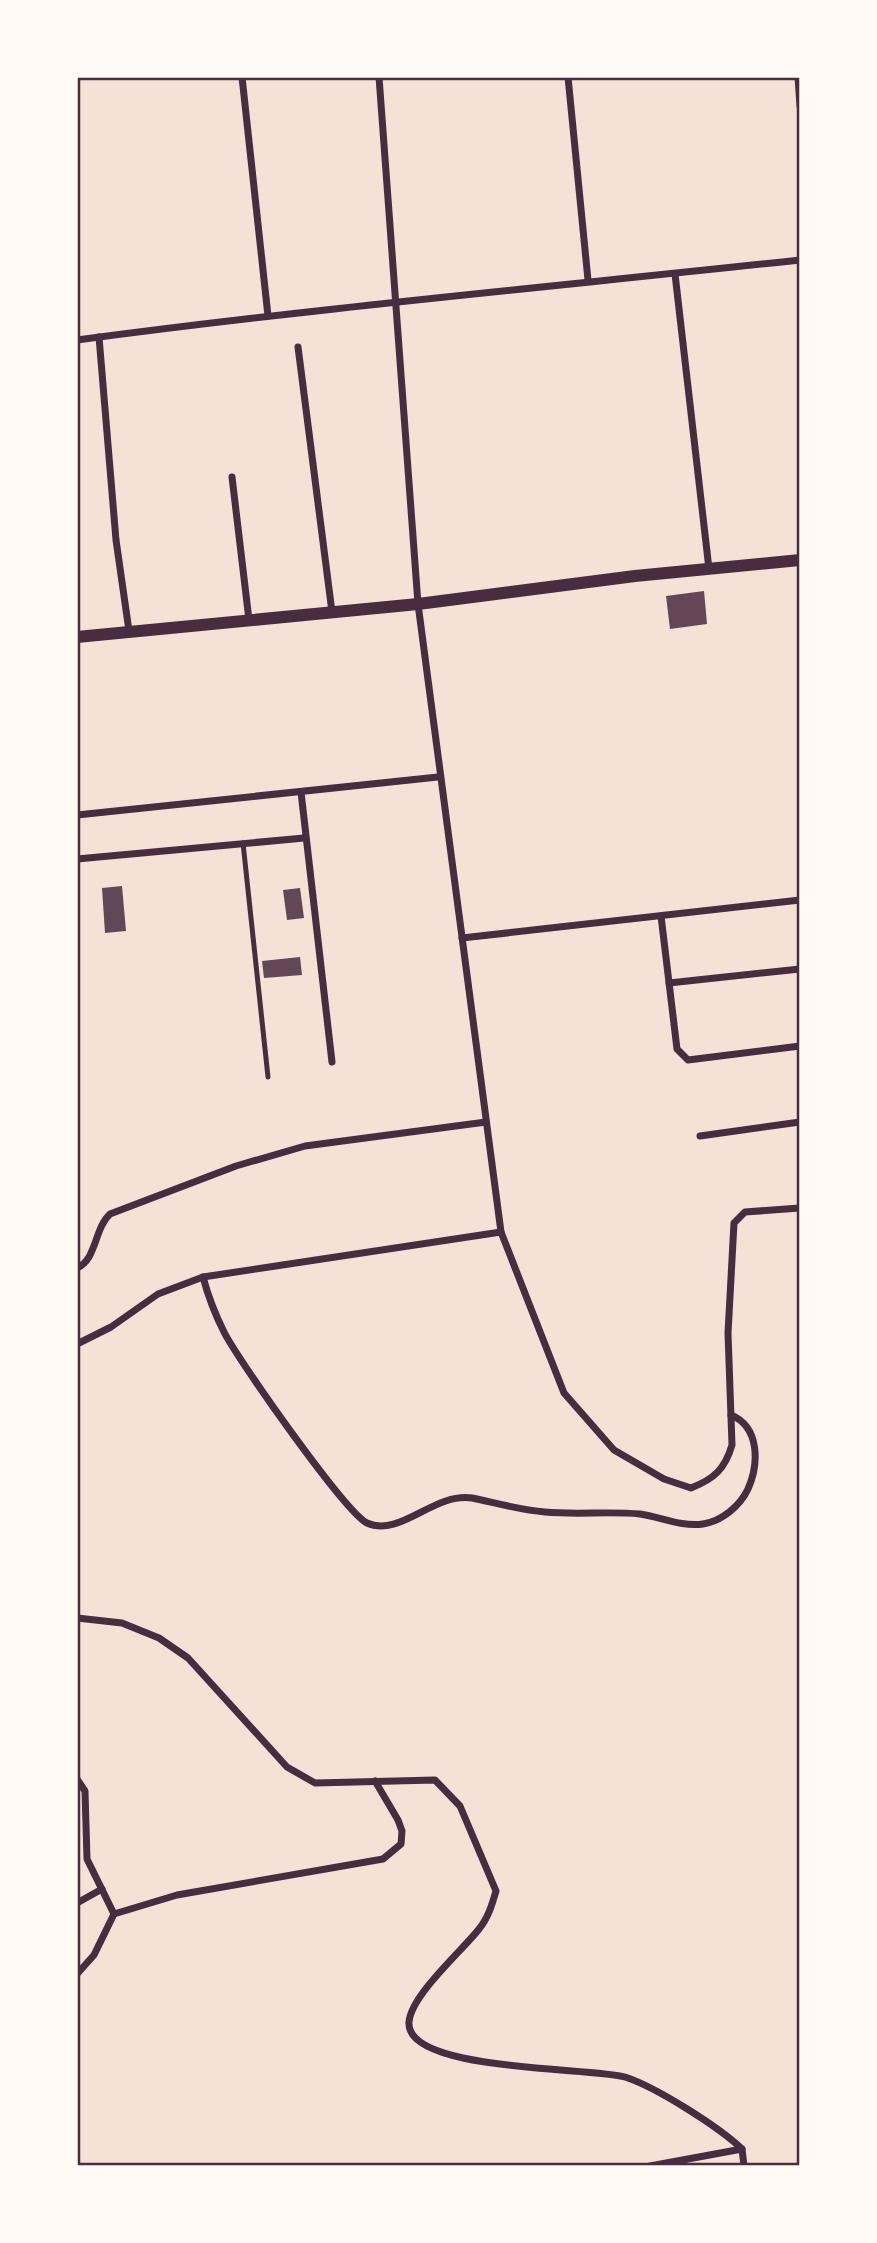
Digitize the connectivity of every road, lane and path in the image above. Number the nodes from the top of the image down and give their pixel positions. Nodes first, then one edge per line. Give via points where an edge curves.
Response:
1 (242, 77) edge
2 (379, 77) edge
3 (568, 77) edge
4 (798, 77) edge
5 (800, 106) edge
6 (800, 260) edge
7 (675, 274) junction
8 (588, 280) junction
9 (394, 305) junction
10 (268, 316) junction
11 (99, 337) junction
12 (77, 340) edge
13 (298, 347) dead end
14 (232, 477) dead end
15 (800, 559) edge
16 (709, 569) junction
17 (418, 604) junction
18 (332, 612) junction
19 (248, 620) junction
20 (129, 631) junction
21 (77, 638) edge
22 (438, 778) junction
23 (301, 792) junction
24 (77, 815) edge
25 (304, 838) junction
26 (243, 844) junction
27 (77, 859) edge
28 (800, 900) edge
29 (661, 916) junction
30 (462, 938) junction
31 (800, 969) edge
32 (669, 983) junction
33 (800, 1046) edge
34 (332, 1062) dead end
35 (268, 1077) dead end
36 (486, 1122) junction
37 (800, 1122) edge
38 (700, 1136) dead end
39 (800, 1208) edge
40 (501, 1232) junction
41 (77, 1268) edge
42 (203, 1277) junction
43 (77, 1344) edge
44 (731, 1415) junction
45 (77, 1618) edge
46 (77, 1779) edge
47 (375, 1781) junction
48 (102, 1889) junction
49 (77, 1903) edge
50 (114, 1914) junction
51 (77, 1974) edge
52 (742, 2149) junction
53 (649, 2166) edge
54 (744, 2166) edge

1 - 10 street
2 - 9 street
3 - 8 street
4 - 5 street
6 - 7 street
7 - 8 street
7 - 16 street
8 - 9 street
9 - 10 street
9 - 17 street
10 - 11 street
11 - 12 street
11 - 20 street
13 - 18 street
14 - 19 street
15 - 16 street
16 - 17 street
17 - 18 street
17 - 22 street
18 - 19 street
19 - 20 street
20 - 21 street
22 - 23 street
22 - 30 street
23 - 24 street
23 - 25 street
25 - 26 street
25 - 34 street
26 - 27 street
26 - 35 lane
28 - 29 street
29 - 30 street
29 - 32 street
30 - 36 street
31 - 32 street
32 - 33 street via 677,1049 682,1057
36 - 40 street
36 - 41 street via 305,1146 236,1166 110,1214 101,1222 88,1259
37 - 38 street
39 - 44 street via 745,1212 734,1223 728,1333
40 - 42 street
40 - 44 street via 564,1393 614,1450 664,1479 691,1488 718,1475 728,1460
42 - 43 street via 158,1294
42 - 44 street via 234,1350 352,1509 371,1524 389,1526 456,1497 543,1512 642,1514 701,1524 712,1521 738,1503 754,1469 752,1434
45 - 47 street via 121,1623 159,1638 188,1658 287,1767 315,1783
46 - 48 street via 85,1791 87,1859
47 - 50 street via 402,1831 401,1844 383,1859 177,1895
47 - 52 street via 435,1780 460,1806 496,1891 480,1929 420,1999 409,2019 415,2040 428,2048 474,2059 628,2078 727,2135
48 - 49 street
48 - 50 street
50 - 51 street via 93,1955
52 - 53 street
52 - 54 street

